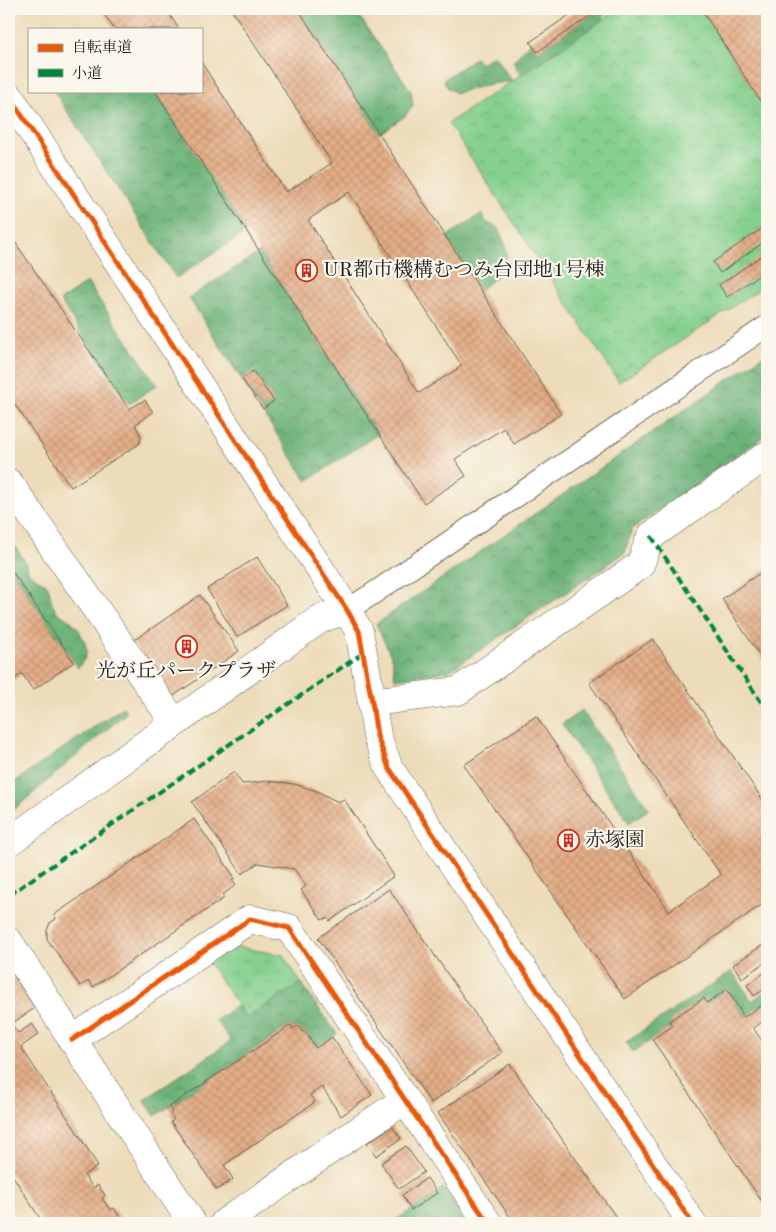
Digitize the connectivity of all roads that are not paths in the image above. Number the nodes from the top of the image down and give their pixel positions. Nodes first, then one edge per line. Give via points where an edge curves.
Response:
1 (9, 96) edge
2 (767, 326) edge
3 (767, 455) edge
4 (9, 482) edge
5 (347, 610) junction
6 (372, 702) junction
7 (174, 722) junction
8 (9, 842) edge
9 (9, 942) edge
10 (72, 1040) junction
11 (405, 1100) junction
12 (192, 1223) edge
13 (224, 1223) edge
14 (488, 1223) edge
15 (692, 1223) edge

1 - 5 street
2 - 5 lane
3 - 6 street via 652,536 640,565 458,691
4 - 7 street
5 - 6 street via 358,631
5 - 7 street via 320,619
6 - 15 street via 377,736 389,768
7 - 8 street
9 - 10 street
10 - 11 street via 250,919 289,928
10 - 12 street
11 - 13 street
11 - 14 street

